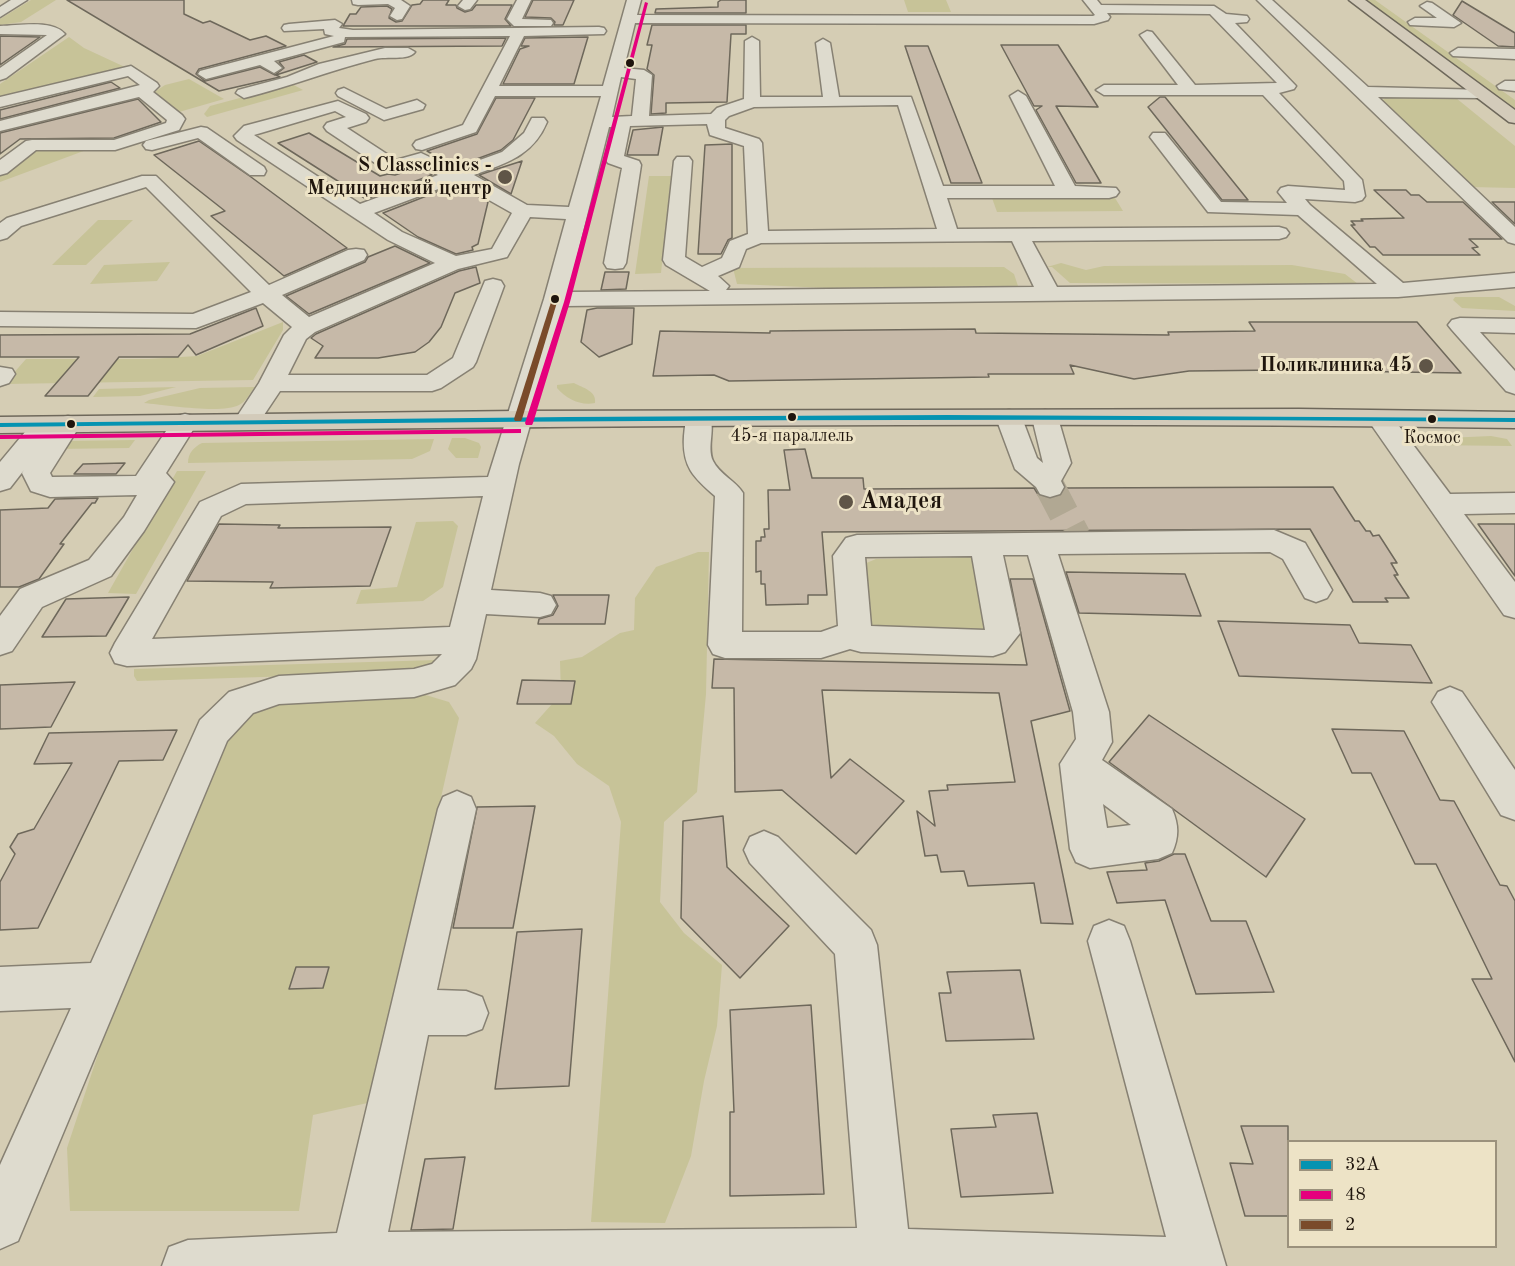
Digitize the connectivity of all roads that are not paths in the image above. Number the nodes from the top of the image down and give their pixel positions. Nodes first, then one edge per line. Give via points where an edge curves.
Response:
1 (20, 0) edge
2 (524, 0) edge
3 (634, 0) edge
4 (752, 0) edge
5 (1264, 0) edge
6 (1356, 0) edge
7 (1093, 4) edge
8 (1427, 6) dead end
9 (349, 10) edge
10 (1399, 11) dead end
11 (0, 13) edge
12 (397, 16) dead end
13 (1222, 18) junction
14 (744, 19) junction
15 (1284, 19) junction
16 (629, 21) junction
17 (1415, 22) junction
18 (290, 28) dead end
19 (0, 30) edge
20 (599, 30) dead end
21 (519, 32) junction
22 (353, 34) junction
23 (1147, 35) dead end
24 (752, 41) dead end
25 (823, 43) dead end
26 (1449, 46) junction
27 (419, 52) dead end
28 (1515, 54) edge
29 (272, 66) junction
30 (1477, 66) dead end
31 (155, 67) dead end
32 (206, 74) dead end
33 (310, 74) junction
34 (0, 75) edge
35 (293, 80) junction
36 (613, 82) junction
37 (140, 84) junction
38 (1104, 90) dead end
39 (1190, 90) junction
40 (1267, 90) junction
41 (489, 91) junction
42 (1363, 92) junction
43 (244, 93) dead end
44 (1480, 93) junction
45 (1018, 96) dead end
46 (0, 102) edge
47 (752, 102) junction
48 (832, 102) junction
49 (159, 105) junction
50 (417, 105) dead end
51 (138, 111) dead end
52 (44, 116) junction
53 (1515, 118) edge
54 (716, 119) junction
55 (96, 120) dead end
56 (538, 122) dead end
57 (622, 122) junction
58 (0, 126) edge
59 (1160, 137) dead end
60 (423, 145) dead end
61 (138, 168) junction
62 (662, 168) junction
63 (0, 169) edge
64 (453, 176) junction
65 (270, 180) dead end
66 (935, 192) junction
67 (1068, 192) junction
68 (1109, 192) dead end
69 (1303, 209) junction
70 (523, 211) junction
71 (358, 212) junction
72 (577, 213) junction
73 (1279, 233) dead end
74 (0, 234) edge
75 (949, 235) junction
76 (1020, 235) junction
77 (758, 237) junction
78 (1515, 238) edge
79 (356, 255) dead end
80 (453, 263) junction
81 (615, 263) dead end
82 (701, 276) junction
83 (1515, 280) edge
84 (493, 286) dead end
85 (1398, 290) junction
86 (266, 294) junction
87 (1049, 294) junction
88 (555, 299) junction
89 (722, 299) junction
90 (0, 319) edge
91 (1515, 326) edge
92 (308, 327) junction
93 (272, 383) junction
94 (1515, 386) edge
95 (518, 418) junction
96 (1009, 418) junction
97 (1045, 418) junction
98 (699, 419) junction
99 (1381, 420) junction
100 (1515, 420) edge
101 (247, 421) junction
102 (185, 422) junction
103 (56, 424) junction
104 (0, 425) edge
105 (150, 476) junction
106 (0, 481) edge
107 (500, 486) junction
108 (1442, 504) junction
109 (1515, 504) edge
110 (985, 544) junction
111 (1040, 544) junction
112 (1316, 590) dead end
113 (474, 601) junction
114 (540, 604) dead end
115 (1515, 606) edge
116 (857, 633) junction
117 (465, 640) junction
118 (0, 642) edge
119 (1450, 702) dead end
120 (1079, 764) dead end
121 (1511, 791) edge
122 (457, 809) dead end
123 (764, 850) dead end
124 (1109, 941) dead end
125 (105, 984) junction
126 (0, 989) edge
127 (410, 1012) junction
128 (466, 1014) dead end
129 (0, 1223) edge
130 (357, 1258) junction
131 (884, 1260) edge
132 (1200, 1265) edge
133 (188, 1266) edge

1 - 11 street
2 - 16 street via 514,19 519,23
3 - 16 street
4 - 14 street via 752,11
5 - 15 street
6 - 44 main road
7 - 13 street via 1214,10
7 - 14 street via 1103,17 1094,20 902,14
8 - 17 street via 1454,23
9 - 12 street via 390,0 403,6
9 - 18 street
9 - 22 street via 330,31
10 - 17 main road
13 - 15 street
13 - 40 street via 1288,86
14 - 16 street
15 - 42 street
16 - 36 street
17 - 26 main road
19 - 34 street via 48,30 58,34
20 - 21 street
21 - 22 street
21 - 41 street via 503,51
22 - 29 street
23 - 39 street
24 - 47 street
25 - 48 street
26 - 28 street
26 - 30 main road
27 - 33 street via 385,52
29 - 32 street
29 - 35 street
31 - 37 street
33 - 35 street
33 - 50 street via 384,115
35 - 43 street
36 - 41 street
36 - 57 street
36 - 57 street via 644,75
37 - 46 street via 131,71
37 - 49 street
37 - 52 street
38 - 39 street
39 - 40 street
40 - 69 street via 1353,180 1362,201 1288,192
41 - 60 street via 470,128
42 - 44 street
42 - 78 street
44 - 53 main road
45 - 67 street
47 - 48 street
47 - 54 street via 723,112
48 - 66 street via 905,100
49 - 51 street
49 - 63 street via 176,119 173,126 115,146 32,146
52 - 55 street
52 - 58 street
54 - 57 street
54 - 77 street via 717,131 753,143
56 - 64 street via 532,136 508,156
57 - 62 street via 615,159
57 - 72 street
59 - 69 street via 1215,208
61 - 65 street via 140,148 201,132
61 - 74 street via 14,222
61 - 86 street
62 - 81 street
62 - 82 street via 674,260
64 - 70 street via 462,176
64 - 71 street
64 - 71 street via 421,158 394,167 333,127 360,118 338,106 250,130 243,136
66 - 67 street
66 - 75 street
67 - 68 street
69 - 85 street
70 - 72 street
70 - 80 street via 500,253
71 - 80 street via 395,236
72 - 88 street
73 - 76 street
75 - 76 street
75 - 77 street
76 - 87 street
77 - 82 street via 737,245 731,262
79 - 86 street
80 - 92 street
82 - 89 street via 722,289
83 - 85 street
84 - 93 street via 464,362 432,383
85 - 87 street
86 - 90 street via 196,321
86 - 92 street
87 - 89 street
88 - 89 street
88 - 95 street
91 - 94 street via 1460,325
92 - 93 street via 296,335
93 - 101 street
95 - 98 main road
95 - 101 main road
95 - 107 street
96 - 97 main road
96 - 97 street via 1025,463 1049,484 1057,462
96 - 98 main road
97 - 99 main road
98 - 116 street via 696,457 702,470 729,493 725,645 821,645
99 - 100 main road
99 - 108 street
101 - 102 main road
102 - 103 main road
102 - 105 street
103 - 104 main road
103 - 105 street via 36,473 40,483 50,487 144,485
103 - 106 street
105 - 118 street via 160,482 100,568 31,598
107 - 113 street
107 - 117 street via 241,494 210,509 127,653
108 - 109 street
108 - 115 street
110 - 111 street
110 - 116 street via 857,546 848,556
110 - 116 street via 1003,633 993,643 861,639
111 - 112 street via 1078,540 1274,541 1294,551
111 - 120 street via 1090,712 1094,742
113 - 114 street
113 - 117 street
117 - 125 street via 459,659 443,675 414,683 279,690 241,702 213,731
119 - 121 street
122 - 127 street
123 - 131 street via 856,945
124 - 132 street
125 - 126 street
125 - 129 street
127 - 128 street
127 - 130 street
130 - 131 street
130 - 133 street
131 - 132 street

